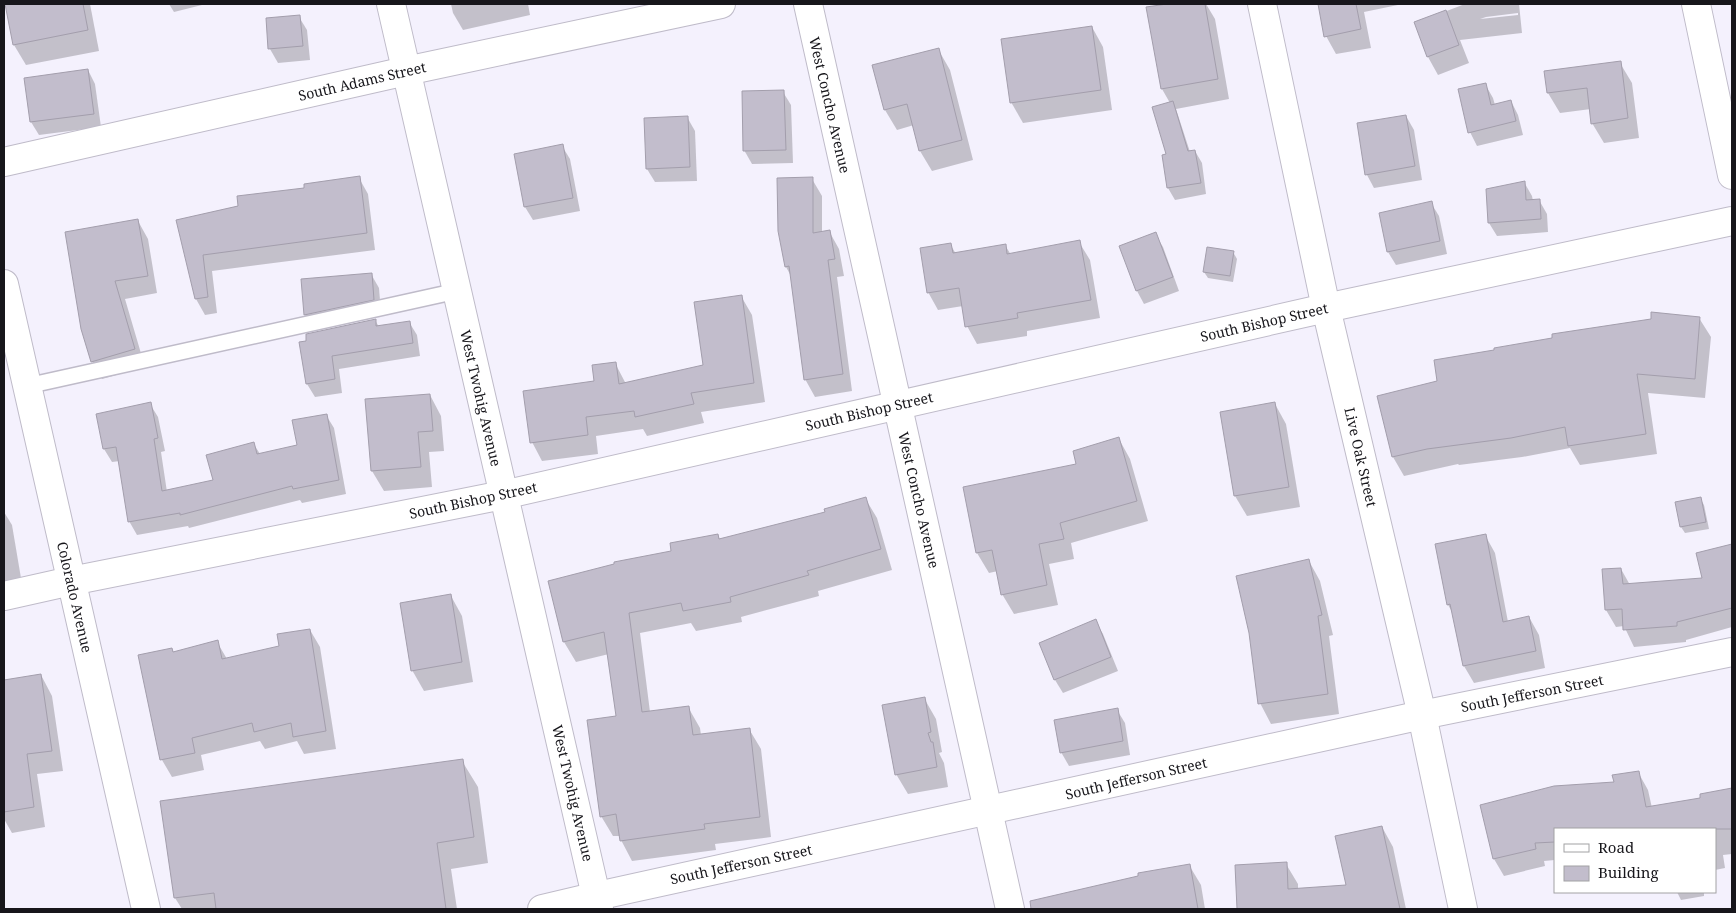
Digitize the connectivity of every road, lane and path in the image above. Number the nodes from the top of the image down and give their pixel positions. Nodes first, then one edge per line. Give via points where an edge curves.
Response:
1 (391, 4) edge
2 (721, 4) edge
3 (808, 4) edge
4 (1262, 4) edge
5 (1696, 4) edge
6 (406, 71) junction
7 (4, 162) edge
8 (1732, 175) edge
9 (1732, 221) edge
10 (4, 284) edge
11 (457, 291) junction
12 (1326, 308) junction
13 (27, 386) junction
14 (897, 404) junction
15 (503, 495) junction
16 (71, 581) junction
17 (4, 596) edge
18 (1732, 652) edge
19 (1422, 715) junction
20 (988, 811) junction
21 (598, 902) edge
22 (146, 909) edge
23 (542, 909) edge
24 (1010, 909) edge
25 (1463, 909) edge

1 - 6 street, West Twohig Avenue
2 - 6 street, South Adams Street
3 - 14 street, West Concho Avenue
4 - 12 street, Live Oak Street
5 - 8 street
6 - 7 street, South Adams Street
6 - 11 street, West Twohig Avenue
9 - 12 street, South Bishop Street
10 - 13 street, Colorado Avenue
11 - 13 lane
11 - 15 street, West Twohig Avenue
12 - 14 street, South Bishop Street
12 - 19 street, Live Oak Street
13 - 16 street, Colorado Avenue
14 - 15 street, South Bishop Street
14 - 20 street, West Concho Avenue
15 - 16 street, South Bishop Street
15 - 21 street, West Twohig Avenue
16 - 17 street, South Bishop Street
16 - 22 street, Colorado Avenue
18 - 19 street, South Jefferson Street
19 - 20 street, South Jefferson Street
19 - 25 street, Live Oak Street
20 - 21 street, South Jefferson Street
20 - 24 street, West Concho Avenue
21 - 23 street, South Jefferson Street

